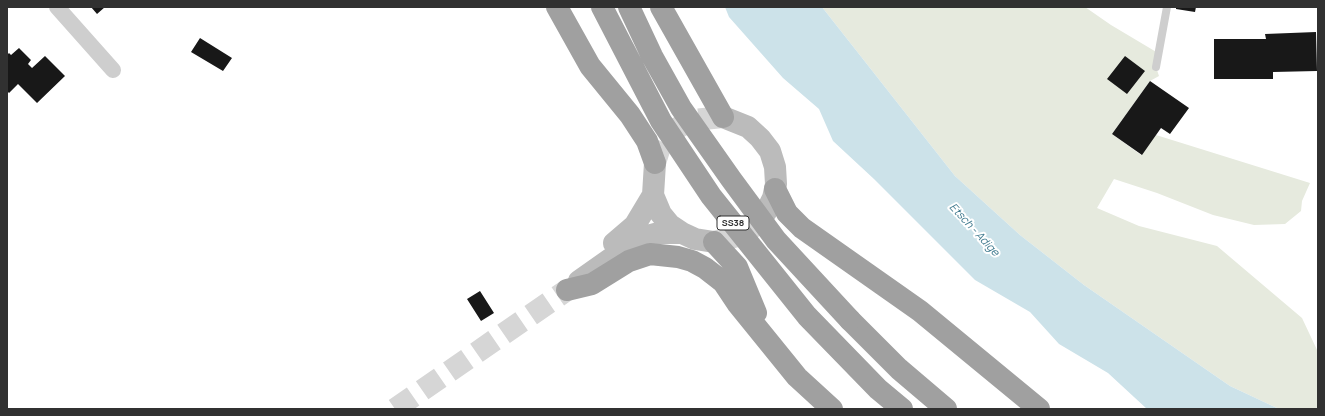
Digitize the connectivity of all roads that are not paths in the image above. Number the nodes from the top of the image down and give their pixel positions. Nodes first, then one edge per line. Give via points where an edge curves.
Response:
1 (57, 7) edge
2 (557, 7) edge
3 (602, 7) edge
4 (629, 7) edge
5 (661, 7) edge
6 (1167, 7) edge
7 (1156, 67) dead end
8 (114, 70) dead end
9 (723, 117) joint
10 (655, 163) joint
11 (775, 189) junction
12 (653, 195) junction
13 (766, 212) tunnel mouth
14 (682, 233) junction
15 (714, 242) joint
16 (567, 290) junction
17 (771, 345) junction
18 (832, 409) edge
19 (902, 409) edge
20 (946, 409) edge
21 (1039, 409) edge

1 - 8 street
2 - 10 highway via 590,66 647,141
3 - 19 highway, SS38, bridge via 661,121 711,196 807,316 878,389
4 - 20 highway, SS38, bridge via 681,108 776,240 899,370
5 - 9 highway
6 - 7 lane
9 - 11 main road via 748,127 764,142 774,162
10 - 12 main road
11 - 13 main road
11 - 21 highway via 787,213 802,228 920,311
12 - 14 main road via 666,220
12 - 16 main road via 635,225 578,270
14 - 15 main road
14 - 16 main road via 658,233 640,238
15 - 17 highway via 737,267
16 - 17 highway via 592,284 629,261 650,254 678,257 705,268 723,282
17 - 18 highway via 797,377

